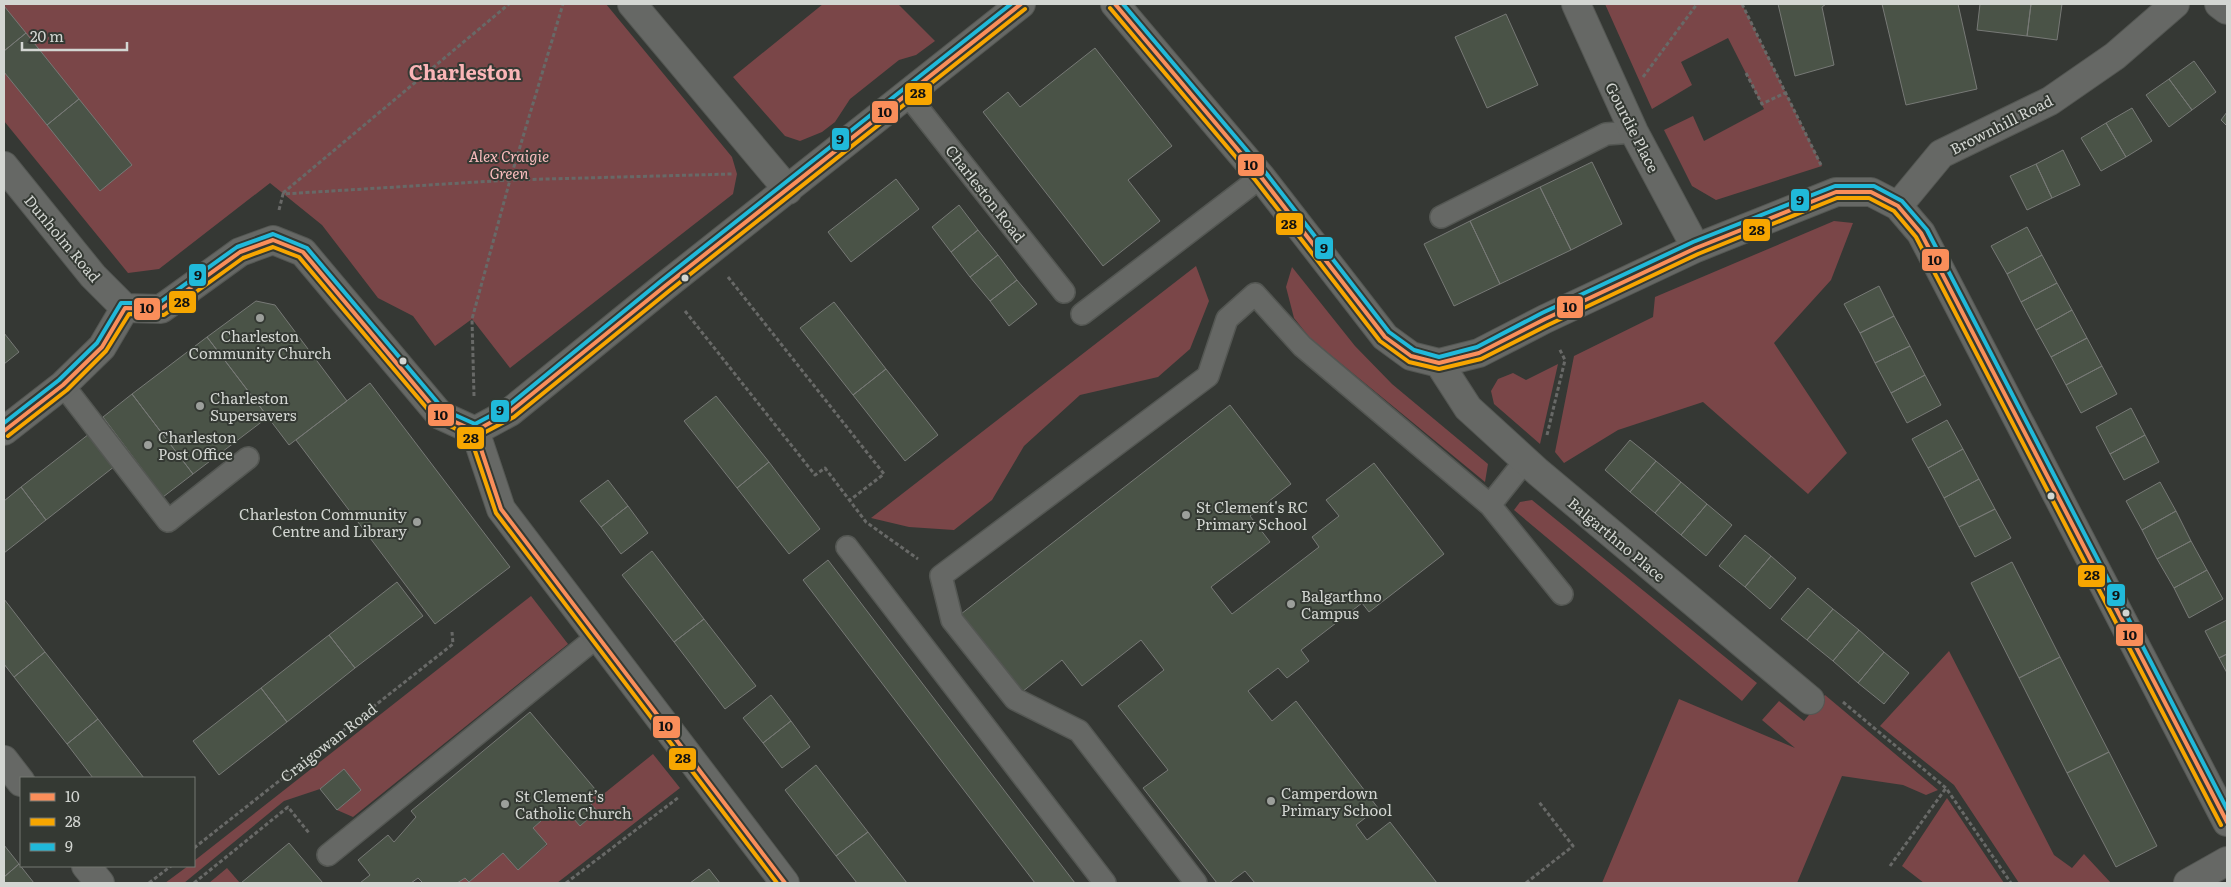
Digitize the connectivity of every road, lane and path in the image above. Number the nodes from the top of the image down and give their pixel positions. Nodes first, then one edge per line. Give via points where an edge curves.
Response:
1 (508, 4) edge
2 (562, 4) edge
3 (632, 4) edge
4 (1021, 4) edge
5 (1115, 4) edge
6 (1576, 4) edge
7 (1697, 4) edge
8 (1742, 4) edge
9 (2175, 4) edge
10 (2219, 4) edge
11 (2227, 10) edge
12 (1746, 73) dead end
13 (1615, 93) junction
14 (1785, 93) junction
15 (908, 94) junction
16 (1634, 132) junction
17 (4, 166) edge
18 (737, 174) dead end
19 (1261, 177) junction
20 (510, 180) junction
21 (788, 190) junction
22 (1836, 192) junction
23 (283, 194) junction
24 (1898, 206) junction
25 (1441, 217) dead end
26 (273, 240) junction
27 (1696, 248) junction
28 (708, 252) junction
29 (665, 286) junction
30 (1064, 292) dead end
31 (125, 308) junction
32 (1082, 314) dead end
33 (1545, 319) junction
34 (1439, 363) junction
35 (63, 385) junction
36 (4, 431) edge
37 (475, 431) junction
38 (248, 458) dead end
39 (1531, 466) junction
40 (850, 500) junction
41 (1490, 505) junction
42 (847, 547) dead end
43 (941, 576) junction
44 (1562, 594) dead end
45 (452, 632) dead end
46 (598, 636) junction
47 (1810, 700) joint
48 (4, 760) edge
49 (705, 777) junction
50 (20, 781) edge
51 (1946, 788) junction
52 (1539, 802) dead end
53 (2227, 822) edge
54 (195, 847) edge
55 (328, 855) joint
56 (2227, 861) edge
57 (1890, 866) dead end
58 (87, 867) edge
59 (170, 867) edge
60 (100, 883) edge
61 (149, 883) edge
62 (194, 883) edge
63 (566, 883) edge
64 (785, 883) edge
65 (1105, 883) edge
66 (1196, 883) edge
67 (1526, 883) edge
68 (2011, 883) edge
69 (2188, 883) edge

1 - 23 path
2 - 20 path
3 - 21 street
4 - 15 street
5 - 19 street
6 - 13 street, Gourdie Place
7 - 13 path via 1640,82
8 - 14 path
9 - 24 street, Brownhill Road via 2115,56 2050,100 1941,154
10 - 11 street
12 - 14 path via 1762,104
13 - 16 street, Gourdie Place
14 - 22 path
15 - 21 street
15 - 30 lane, Charleston Road
16 - 25 lane via 1606,134
16 - 27 street, Gourdie Place
17 - 31 street, Dunholm Road via 93,276
18 - 20 path
19 - 32 lane
19 - 34 street via 1385,337 1411,356
20 - 23 path
20 - 37 path via 472,319
21 - 28 street
22 - 24 street via 1871,192
22 - 27 street
23 - 26 path
24 - 53 street via 1921,234
26 - 31 street via 240,252 161,308
26 - 37 street via 303,252 440,415
27 - 33 street
28 - 29 street
28 - 40 path via 884,474
29 - 37 street via 510,412
29 - 40 path via 814,475 825,468
31 - 35 street via 102,348
33 - 34 street via 1479,353
33 - 39 path via 1565,360
34 - 39 street, Balgarthno Place via 1468,408
35 - 36 street
35 - 38 lane via 168,520
37 - 46 street via 501,509
39 - 41 lane
39 - 47 street, Balgarthno Place
40 - 43 path via 866,522
41 - 43 lane via 1302,346 1255,294 1227,320 1208,376
41 - 44 lane
42 - 65 lane
43 - 66 lane via 952,620 1015,699 1079,731
45 - 54 path, Craigowan Road via 452,644
46 - 49 street
46 - 55 lane
47 - 51 path via 1822,685
48 - 50 street
49 - 63 path
49 - 64 street
51 - 57 path
51 - 68 path
52 - 67 path via 1573,846
55 - 62 path via 288,807
56 - 69 street
58 - 60 street
59 - 61 path

